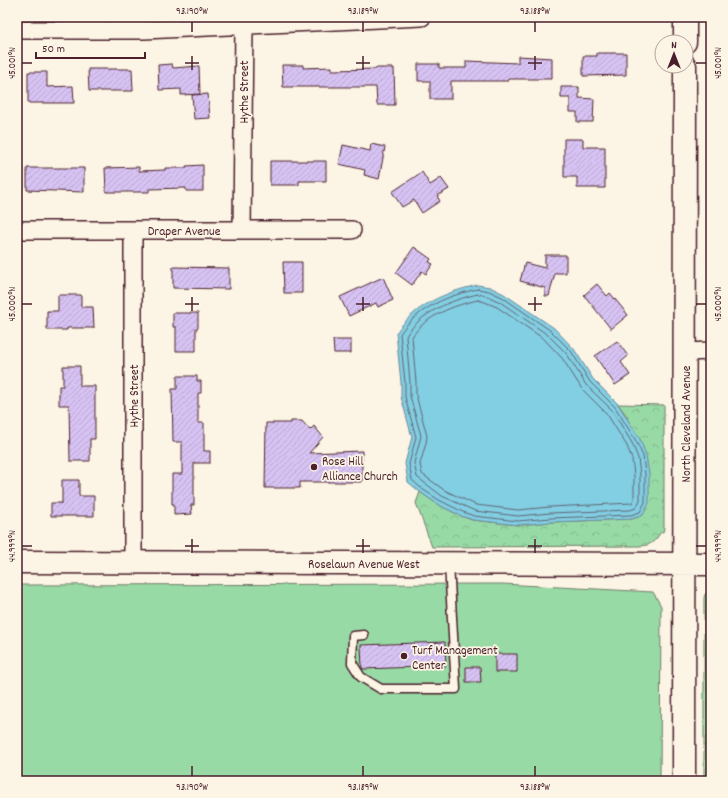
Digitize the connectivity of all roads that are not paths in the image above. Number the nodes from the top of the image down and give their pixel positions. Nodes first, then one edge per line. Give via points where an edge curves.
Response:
1 (422, 17) edge
2 (684, 17) edge
3 (144, 23) edge
4 (244, 25) junction
5 (17, 30) edge
6 (684, 34) edge
7 (685, 74) edge
8 (17, 230) edge
9 (133, 230) junction
10 (242, 230) junction
11 (352, 230) dead end
12 (711, 351) edge
13 (685, 352) junction
14 (17, 562) edge
15 (133, 562) junction
16 (449, 563) junction
17 (684, 564) junction
18 (711, 564) edge
19 (364, 635) dead end
20 (684, 781) edge

1 - 4 street
2 - 6 main road
3 - 4 street
3 - 5 street
4 - 10 street, Hythe Street
7 - 13 main road, North Cleveland Avenue
8 - 9 street, Draper Avenue
9 - 10 street, Draper Avenue
9 - 15 street, Hythe Street
10 - 11 street, Draper Avenue
12 - 13 street
13 - 17 main road, North Cleveland Avenue
14 - 15 main road, Roselawn Avenue West
15 - 16 main road, Roselawn Avenue West
16 - 17 main road, Roselawn Avenue West
16 - 19 lane via 456,689 381,689 361,677 352,663 353,636
17 - 18 main road, Roselawn Avenue West
17 - 20 main road, North Cleveland Avenue

